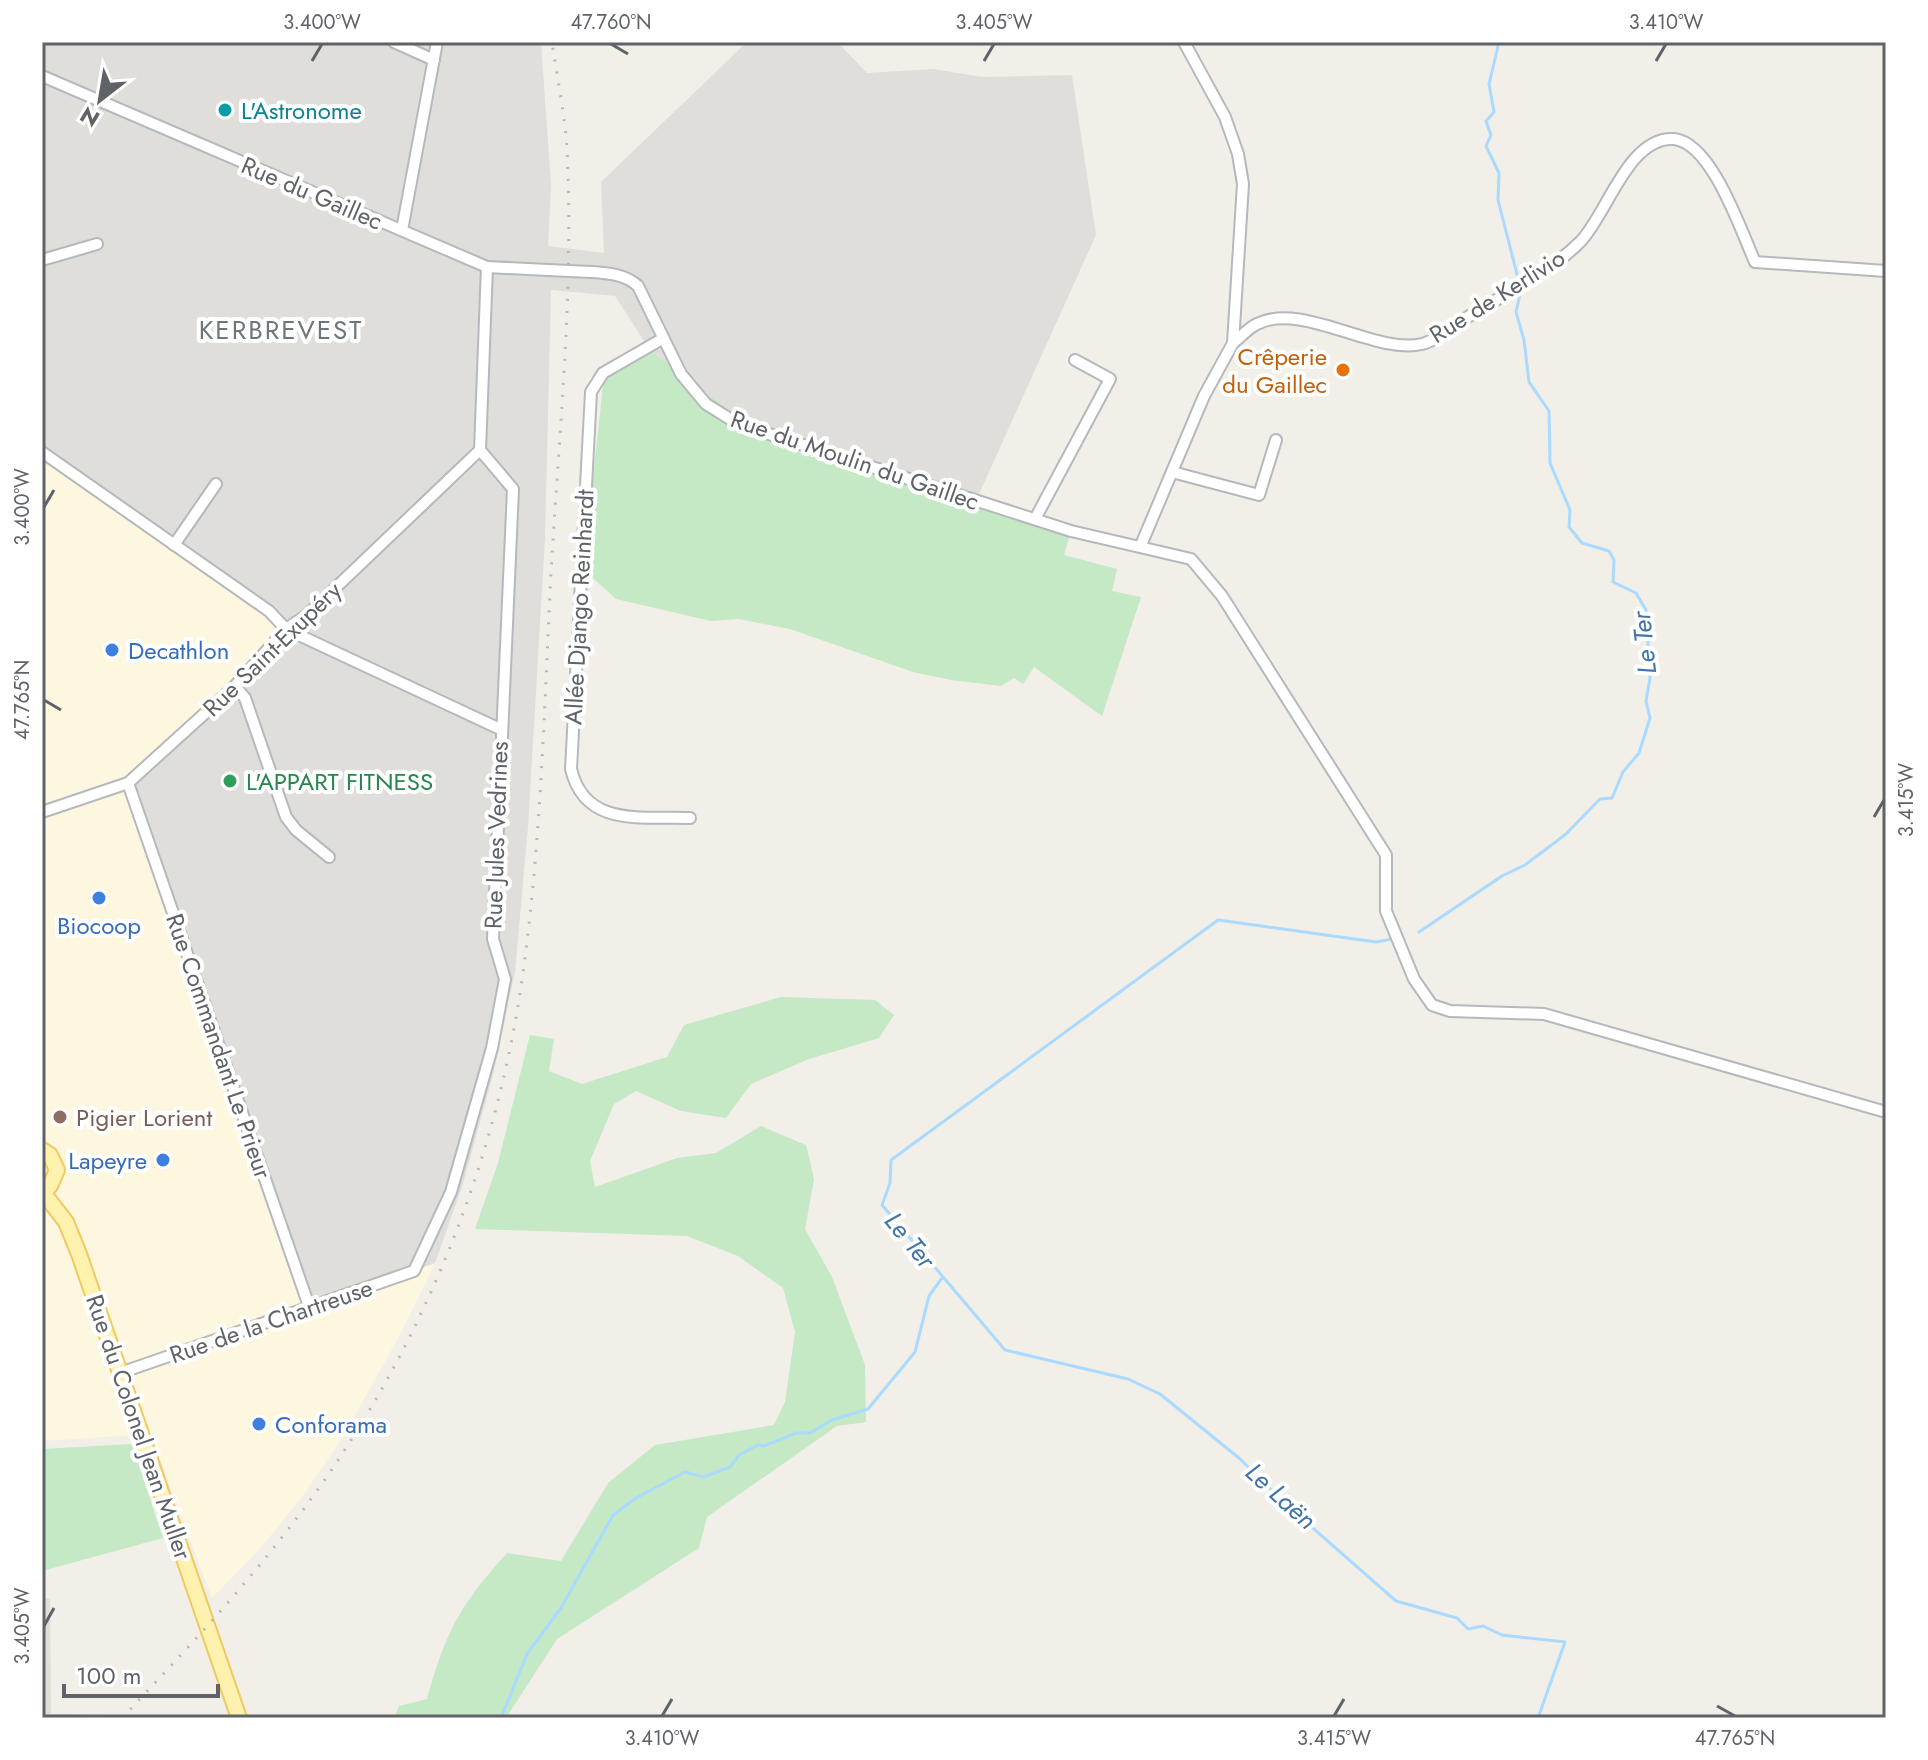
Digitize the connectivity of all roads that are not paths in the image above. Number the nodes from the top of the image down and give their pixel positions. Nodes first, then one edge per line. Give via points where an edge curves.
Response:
1 (394, 42) edge
2 (437, 42) edge
3 (1184, 42) edge
4 (434, 60) junction
5 (42, 76) edge
6 (402, 230) junction
7 (97, 244) dead end
8 (42, 260) edge
9 (487, 267) junction
10 (1886, 271) edge
11 (591, 272) joint
12 (662, 339) junction
13 (1233, 343) junction
14 (1075, 360) dead end
15 (1276, 440) dead end
16 (480, 450) junction
17 (42, 452) edge
18 (1172, 472) junction
19 (216, 484) dead end
20 (1035, 519) junction
21 (174, 545) junction
22 (1141, 545) junction
23 (286, 629) junction
24 (235, 686) junction
25 (500, 729) junction
26 (128, 783) junction
27 (42, 812) edge
28 (690, 818) dead end
29 (329, 857) dead end
30 (1886, 1112) edge
31 (42, 1150) edge
32 (55, 1178) junction
33 (42, 1191) edge
34 (66, 1222) junction
35 (419, 1265) joint
36 (310, 1309) junction
37 (120, 1373) junction
38 (239, 1718) edge

1 - 4 street
2 - 4 street
3 - 13 street via 1225,117 1243,184
4 - 6 street
5 - 6 street, Rue du Gaillec
6 - 9 street, Rue du Gaillec
7 - 8 street
9 - 11 street, Rue du Gaillec, bridge
9 - 16 street
10 - 13 street, Rue de Kerlivio via 1755,262 1713,169 1677,139 1656,141 1631,162 1582,240 1556,264 1424,343 1395,346 1343,329 1273,318 1255,324
11 - 12 street, Rue du Moulin du Gaillec via 631,280 643,293
12 - 20 street, Rue du Moulin du Gaillec via 697,395 738,424
12 - 28 street, Allée Django Reinhardt via 603,373 591,392 571,769 580,794 606,814
13 - 18 street
14 - 20 street via 1110,379
15 - 18 street via 1259,495
16 - 23 street, Rue Saint-Exupéry
16 - 25 street, Rue Jules Vedrines via 513,489
17 - 21 street
18 - 22 street
19 - 21 street
20 - 22 street, Rue du Moulin du Gaillec
21 - 23 street via 269,611
22 - 30 street, Rue du Moulin du Gaillec via 1191,559 1222,596 1386,855 1386,911 1414,979 1432,1005 1450,1011 1544,1014
23 - 24 street, Rue Saint-Exupéry
23 - 25 street
24 - 26 street, Rue Saint-Exupéry
24 - 29 street via 245,698 286,817
25 - 35 street, Rue Jules Vedrines via 493,939 505,979 456,1177
26 - 27 street, Rue Saint-Exupéry
26 - 36 street, Rue Commandant Le Prieur
31 - 32 main road, Rue du Colonel Jean Muller via 55,1162
32 - 33 main road
32 - 34 main road, Rue du Colonel Jean Muller
33 - 34 main road, Rue du Colonel Jean Muller
34 - 37 main road, Rue du Colonel Jean Muller
35 - 36 street, Rue de la Chartreuse via 413,1272
36 - 37 street, Rue de la Chartreuse
37 - 38 main road, Rue du Colonel Jean Muller

